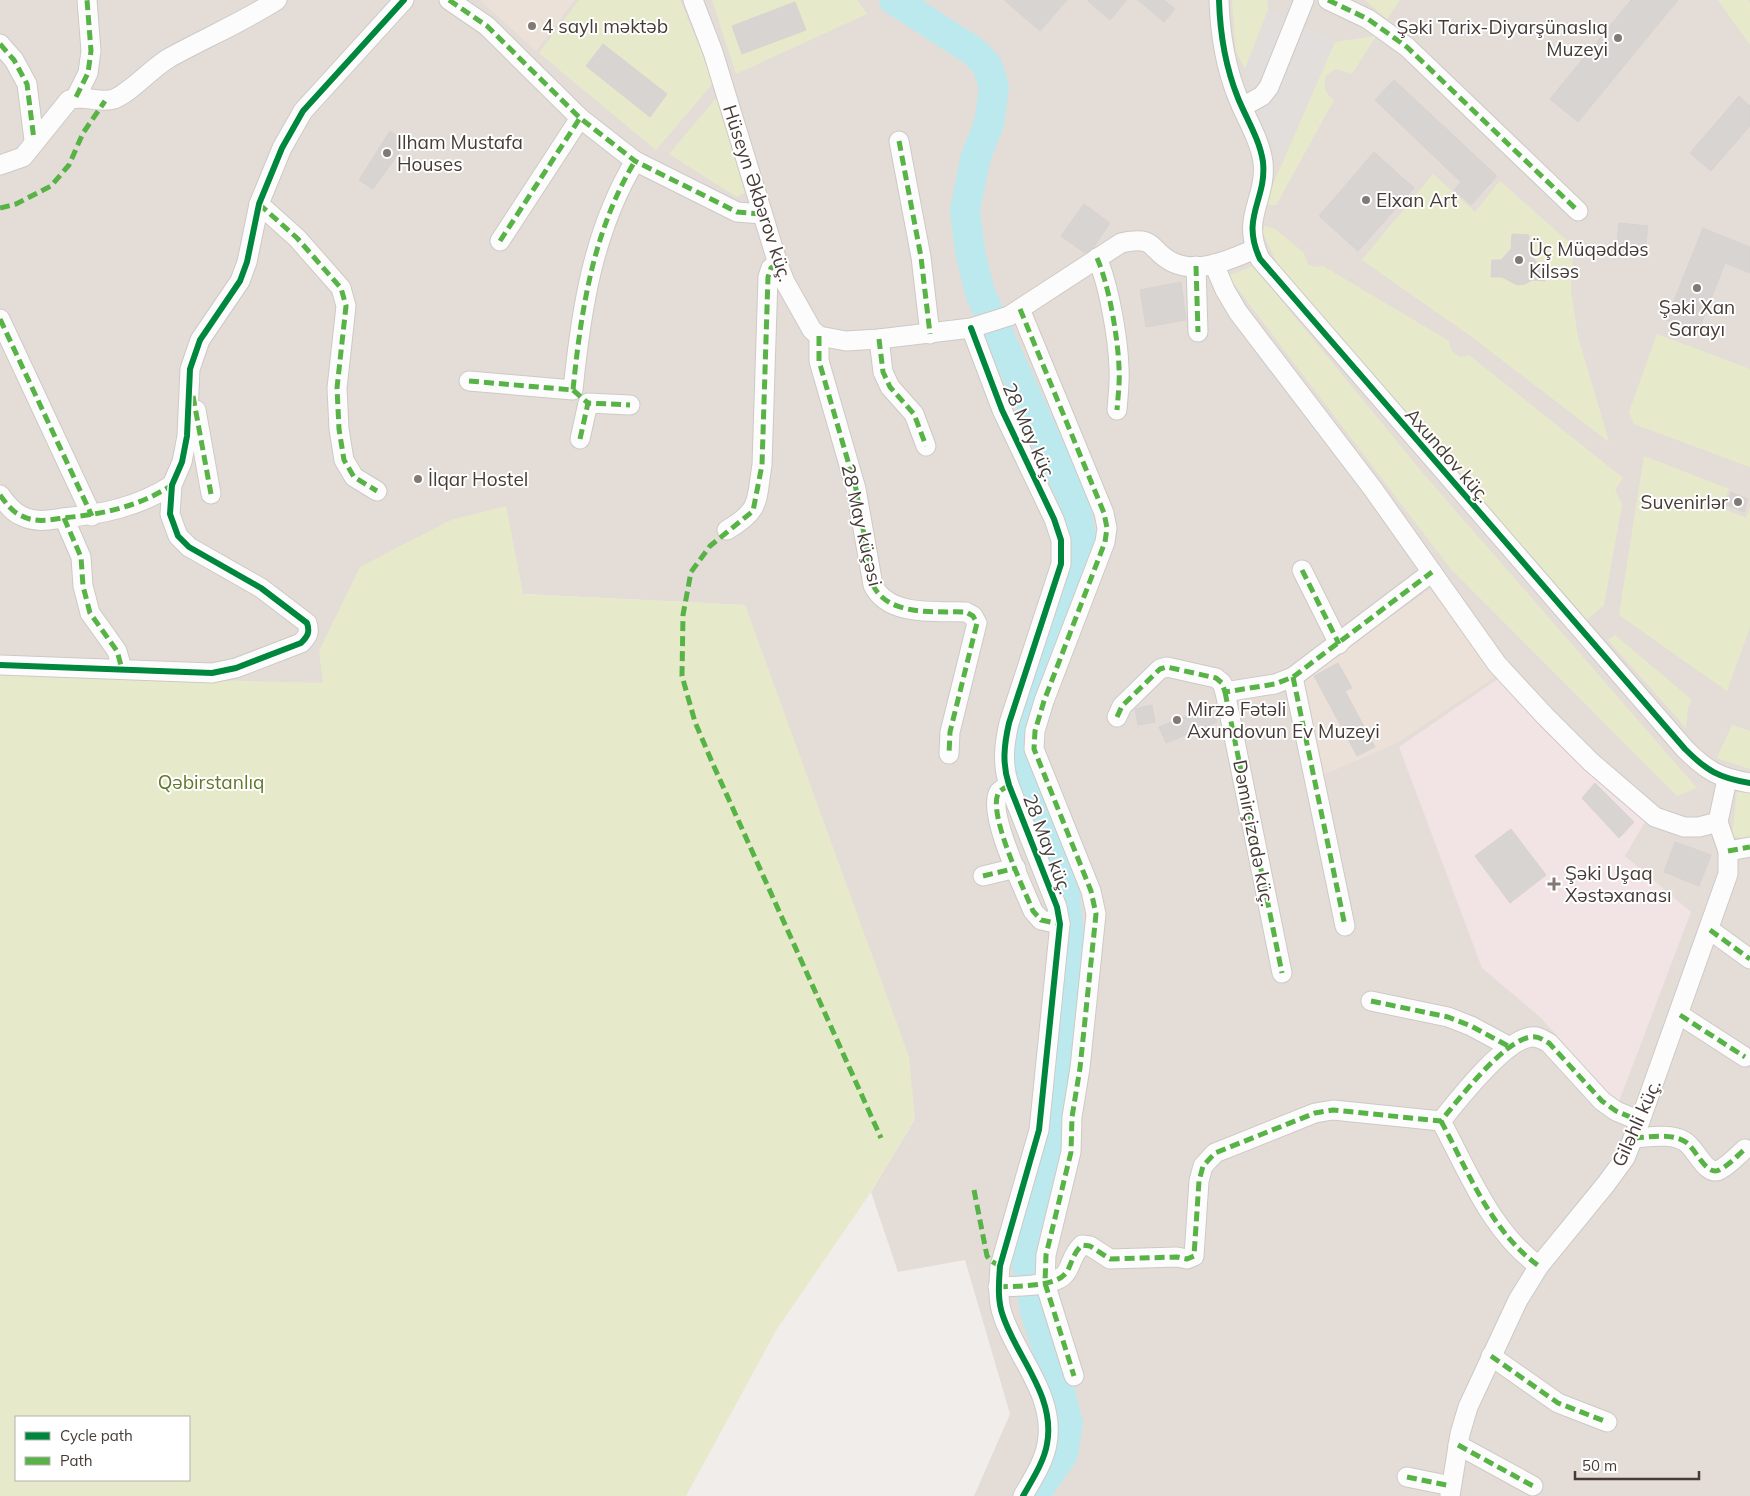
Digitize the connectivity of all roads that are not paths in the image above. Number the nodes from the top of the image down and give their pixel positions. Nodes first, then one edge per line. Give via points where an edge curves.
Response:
1 (87, 0) edge
2 (277, 0) edge
3 (404, 0) edge
4 (448, 0) edge
5 (693, 0) edge
6 (1219, 0) edge
7 (1304, 0) edge
8 (1328, 0) edge
9 (0, 44) edge
10 (76, 97) junction
11 (1242, 107) junction
12 (580, 118) junction
13 (34, 140) junction
14 (899, 141) dead end
15 (634, 161) junction
16 (0, 165) edge
17 (258, 204) junction
18 (1578, 211) dead end
19 (762, 214) junction
20 (500, 241) dead end
21 (1255, 248) junction
22 (1097, 258) junction
23 (778, 264) junction
24 (1205, 265) junction
25 (1014, 312) junction
26 (0, 321) edge
27 (977, 327) junction
28 (1198, 332) dead end
29 (930, 334) junction
30 (819, 336) junction
31 (879, 339) junction
32 (469, 381) dead end
33 (190, 387) junction
34 (573, 390) junction
35 (588, 403) junction
36 (630, 405) dead end
37 (1117, 410) dead end
38 (580, 439) dead end
39 (926, 446) dead end
40 (172, 486) junction
41 (377, 491) dead end
42 (211, 494) dead end
43 (0, 495) edge
44 (92, 516) junction
45 (64, 518) junction
46 (727, 530) dead end
47 (1302, 570) dead end
48 (1432, 572) junction
49 (1339, 644) junction
50 (0, 665) edge
51 (122, 669) junction
52 (1293, 677) junction
53 (1225, 692) junction
54 (1117, 717) dead end
55 (949, 754) dead end
56 (1727, 779) junction
57 (1750, 783) edge
58 (1009, 785) junction
59 (1718, 822) junction
60 (1750, 848) edge
61 (1728, 851) junction
62 (1016, 868) junction
63 (983, 876) dead end
64 (1060, 924) junction
65 (1345, 926) dead end
66 (1710, 930) junction
67 (1750, 959) edge
68 (1282, 973) dead end
69 (1371, 1002) dead end
70 (1680, 1015) junction
71 (1510, 1047) junction
72 (1745, 1058) dead end
73 (1441, 1121) junction
74 (1637, 1129) junction
75 (1745, 1149) dead end
76 (1539, 1266) junction
77 (1042, 1283) junction
78 (1006, 1287) junction
79 (1491, 1356) junction
80 (1074, 1376) dead end
81 (1607, 1422) dead end
82 (1458, 1445) junction
83 (1407, 1477) dead end
84 (1533, 1486) dead end
85 (1450, 1491) edge
86 (1023, 1496) edge

1 - 10 street via 91,51 88,73
2 - 10 street via 170,58 118,97 105,101
3 - 17 street via 303,111 282,148
4 - 12 street via 486,26
5 - 19 street, Hüseyn Əkbərov küç. via 713,52
6 - 11 street, Axundov küç. via 1225,57
7 - 11 street via 1269,87 1262,96
8 - 18 street via 1368,18 1407,47
9 - 13 street via 14,60 27,84
10 - 13 street via 63,105
11 - 21 street, Axundov küç. via 1263,164 1251,232
12 - 15 street
12 - 20 street
13 - 16 street via 23,157
14 - 29 street via 921,257
15 - 19 street via 737,212
15 - 34 street via 619,188 594,256 584,300
17 - 33 street via 240,281 200,340 190,369
17 - 41 street via 297,238 341,288 346,306 337,388 338,429 344,460 354,477
19 - 23 street, Hüseyn Əkbərov küç.
21 - 24 street
21 - 56 street, Axundov küç. via 1273,274 1685,749 1712,773
22 - 24 street via 1121,243 1144,241 1154,245 1172,262
22 - 25 street
22 - 37 street via 1105,280 1119,368
23 - 30 street, Hüseyn Əkbərov küç. via 812,330
23 - 46 street via 771,268 768,277 762,465 757,493 753,511
24 - 28 street
24 - 48 street
25 - 27 street
25 - 77 street via 1104,513 1106,528 1105,542 1035,731 1034,749 1091,891 1096,914 1072,1117 1071,1152
26 - 44 street
27 - 29 street
27 - 58 street, 28 May küç. via 1002,410 1061,540 1061,564 1009,723 1004,749
29 - 31 street
30 - 31 street via 846,341
30 - 55 street, 28 May küçəsi via 818,361 856,489 873,585 878,594 892,604 914,610 966,612 978,623 950,732
31 - 39 street via 890,387 914,414
32 - 34 street
33 - 40 street via 188,436
33 - 42 street
34 - 35 street
35 - 36 street
35 - 38 street
40 - 44 street via 140,503
40 - 51 street via 170,514 178,536 189,547 269,594 307,624 309,630 301,643 212,673
43 - 45 street via 21,516 38,521
44 - 45 street
45 - 51 street via 81,557 83,586 90,613 117,651
47 - 49 street
48 - 49 street
48 - 59 street via 1497,664 1584,756 1632,799 1655,817 1675,825 1699,827
49 - 52 street
50 - 51 street
52 - 53 street via 1275,684
52 - 65 street
53 - 54 street via 1216,678 1167,667 1154,673 1122,706
53 - 68 street, Dəmirçizadə küç.
56 - 57 street, Axundov küç.
56 - 59 street
58 - 62 street via 999,792 996,803 998,823
58 - 64 street, 28 May küç. via 1057,907
59 - 61 street, Giləhli küç.
60 - 61 street
61 - 66 street, Giləhli küç. via 1728,874
62 - 63 street
62 - 64 street via 1032,911 1041,920
64 - 78 street, 28 May küç. via 1039,1130 1000,1266
66 - 67 street
66 - 70 street, Giləhli küç.
69 - 71 street via 1448,1017
70 - 72 street
70 - 74 street, Giləhli küç.
71 - 73 street via 1487,1067
71 - 74 street via 1528,1037 1538,1037 1549,1043 1602,1101
73 - 76 street via 1505,1235 1520,1253
73 - 77 street via 1333,1110 1315,1113 1215,1153 1203,1166 1194,1256 1187,1259 1110,1259 1090,1246 1082,1245 1074,1253 1065,1275
74 - 75 street via 1685,1142 1714,1172 1720,1171
74 - 76 street, Giləhli küç. via 1625,1158
76 - 79 street, Giləhli küç. via 1518,1300
77 - 78 street
77 - 80 street
78 - 86 street, 28 May küç. via 1002,1315 1038,1388 1047,1414 1047,1444
79 - 81 street via 1558,1402
79 - 82 street, Giləhli küç. via 1468,1407
82 - 84 street
82 - 85 street, Giləhli küç.
83 - 85 street

